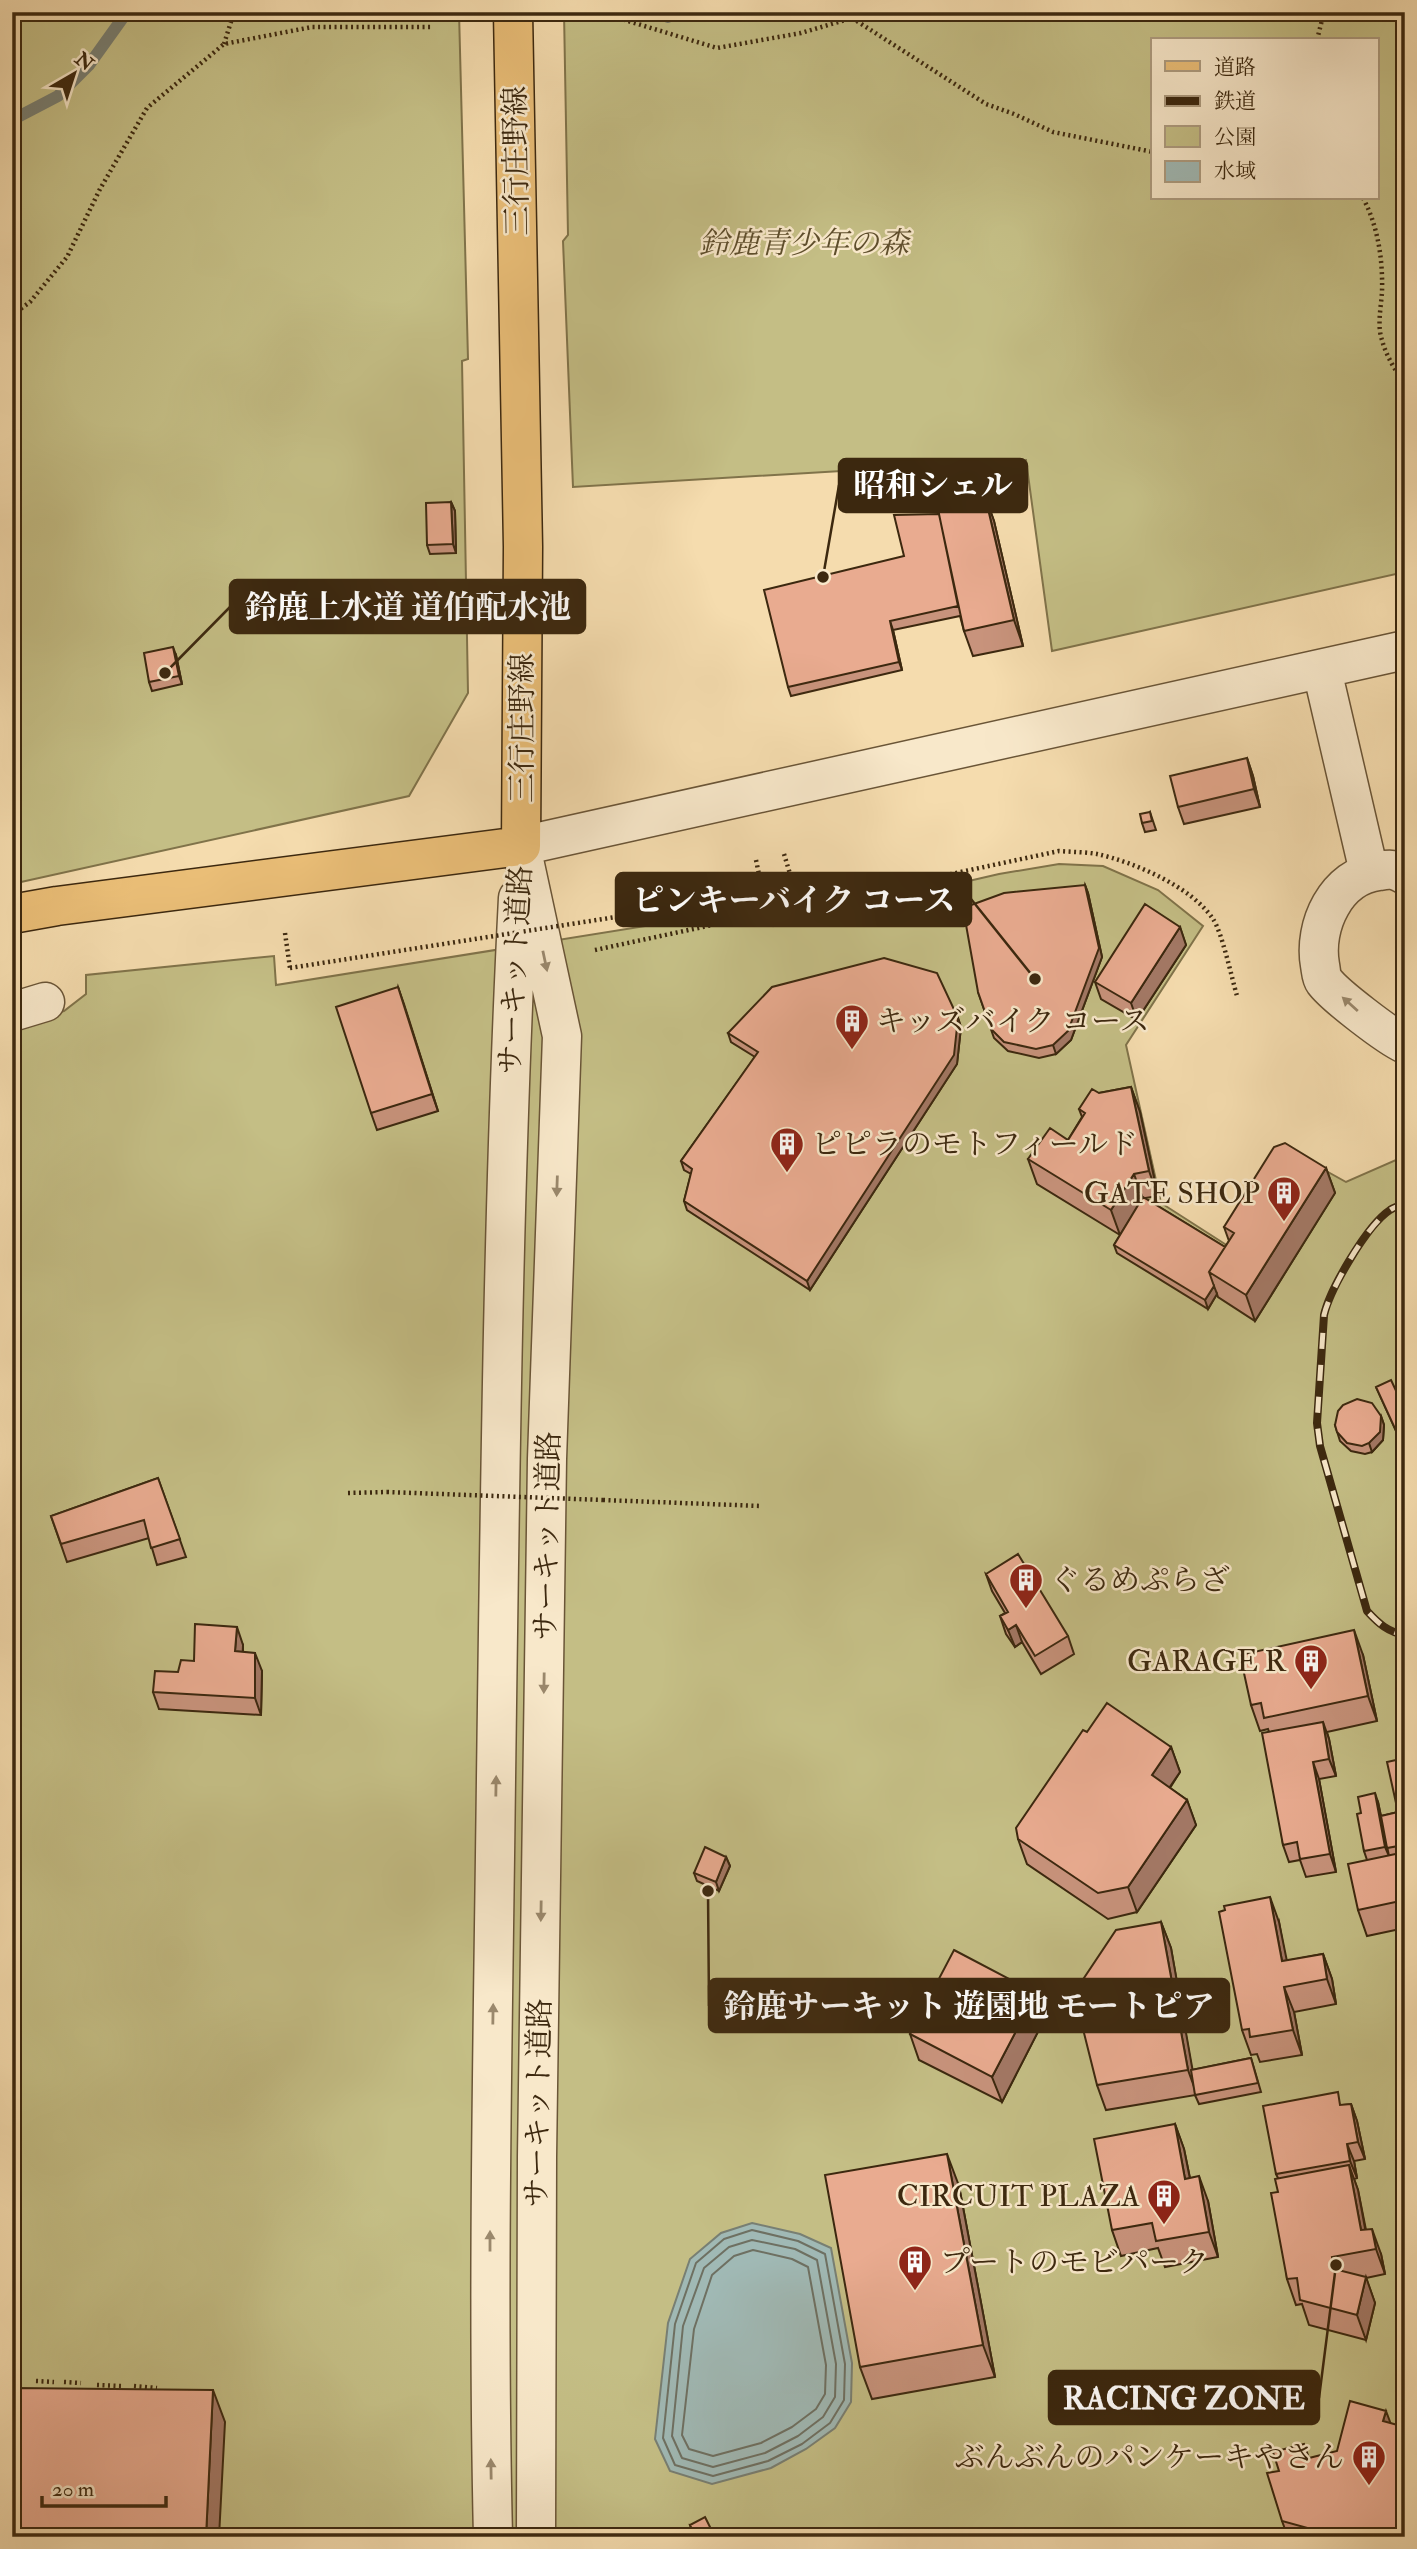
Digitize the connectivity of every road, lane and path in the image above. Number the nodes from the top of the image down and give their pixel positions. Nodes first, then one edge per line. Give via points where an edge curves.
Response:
1 (234, 12) edge
2 (513, 12) edge
3 (860, 12) edge
4 (1324, 12) edge
5 (618, 18) dead end
6 (852, 18) junction
7 (431, 27) dead end
8 (1318, 38) edge
9 (224, 44) junction
10 (1151, 152) edge
11 (1364, 200) edge
12 (12, 315) edge
13 (1405, 383) edge
14 (1405, 650) edge
15 (1321, 670) junction
16 (521, 846) junction
17 (784, 854) dead end
18 (756, 860) dead end
19 (1387, 873) edge
20 (800, 907) junction
21 (12, 914) edge
22 (285, 933) dead end
23 (595, 950) dead end
24 (1237, 996) dead end
25 (1405, 1044) edge
26 (348, 1493) dead end
27 (761, 1506) dead end
28 (36, 2381) dead end
29 (54, 2382) dead end
30 (64, 2382) dead end
31 (81, 2383) dead end
32 (97, 2385) dead end
33 (121, 2386) edge
34 (134, 2386) edge
35 (157, 2388) edge
36 (493, 2537) edge
37 (536, 2537) edge

1 - 9 path
2 - 16 main road, 三行庄野線 via 523,547
3 - 6 path
4 - 8 path
5 - 6 path via 717,48 801,33
6 - 10 path via 986,104 1053,132
7 - 9 path via 312,27
9 - 12 path via 147,108 67,257 30,302
11 - 13 path via 1373,216 1382,279 1381,339
14 - 15 street
15 - 16 street
15 - 19 street
16 - 21 main road, 三行庄野線
36 -> 16 street, サーキット道路 via 490,2241 499,1509
16 -> 37 street, サーキット道路 via 562,1037 547,1459
17 - 20 path
18 - 22 path, bridge via 762,894 290,968
25 -> 19 street via 1323,979 1317,948 1334,898 1353,878
20 - 23 path
20 - 24 path via 1016,858 1059,851 1097,854 1173,883 1199,904 1214,920
26 - 27 path, bridge
28 - 29 path
30 - 31 path
32 - 33 path
34 - 35 path

